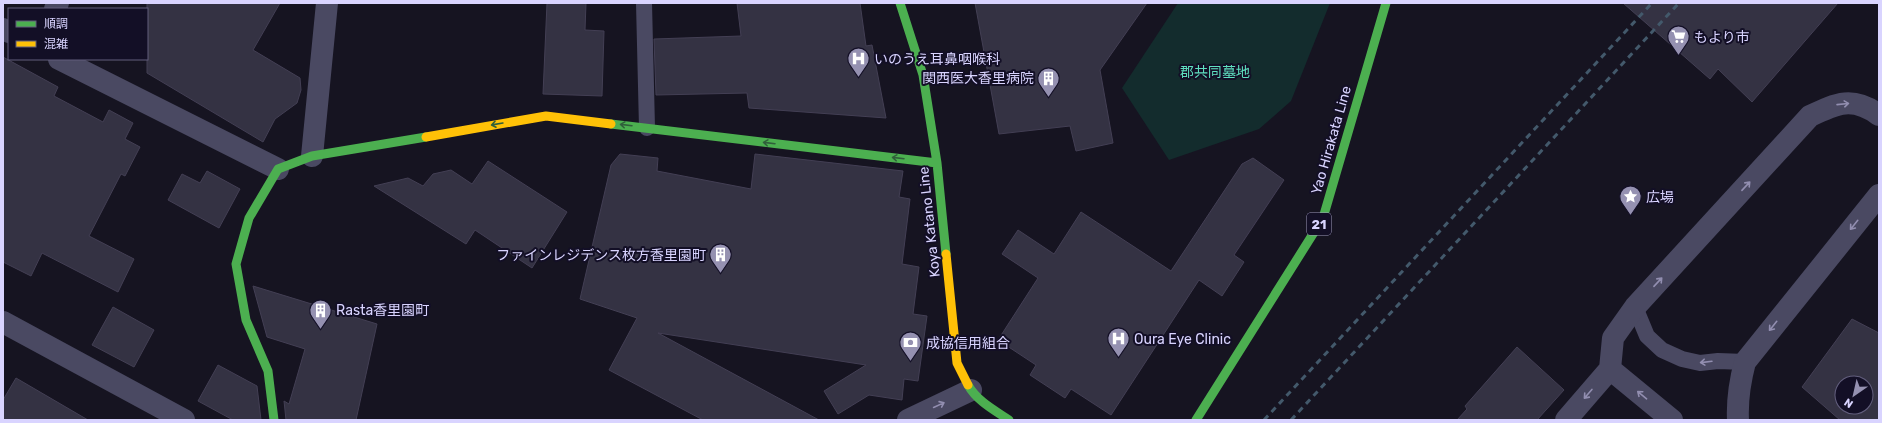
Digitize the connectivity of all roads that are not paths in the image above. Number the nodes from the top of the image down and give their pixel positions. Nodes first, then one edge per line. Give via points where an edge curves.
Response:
1 (327, 3) edge
2 (644, 3) edge
3 (900, 3) edge
4 (1386, 3) edge
5 (61, 60) edge
6 (1879, 115) edge
7 (647, 128) junction
8 (312, 156) junction
9 (937, 163) junction
10 (278, 169) junction
11 (1879, 195) edge
12 (1635, 307) junction
13 (3, 322) edge
14 (1745, 362) junction
15 (1610, 369) junction
16 (970, 390) junction
17 (184, 420) edge
18 (274, 420) edge
19 (908, 420) edge
20 (1009, 420) edge
21 (1196, 420) edge
22 (1566, 420) edge
23 (1672, 420) edge
24 (1738, 420) edge

1 - 8 street
2 - 7 lane
3 - 9 street, Koya Katano Line via 923,75
4 - 21 street, Yao Hirakata Line / 21 via 1323,218
5 - 10 street
12 -> 6 street via 1810,116 1833,105 1852,103 1869,108
7 -> 8 street via 546,116
9 -> 7 street
8 - 10 street
9 - 16 street, Koya Katano Line via 957,363
10 - 18 street via 249,218 236,264 246,320 268,371
11 -> 14 street
14 -> 12 lane via 1718,361 1700,364 1662,350 1647,336
12 - 15 street via 1613,338
13 - 17 street
14 - 24 street via 1739,384
15 -> 22 street
23 -> 15 street
19 -> 16 street
16 - 20 street, Koya Katano Line via 986,405

